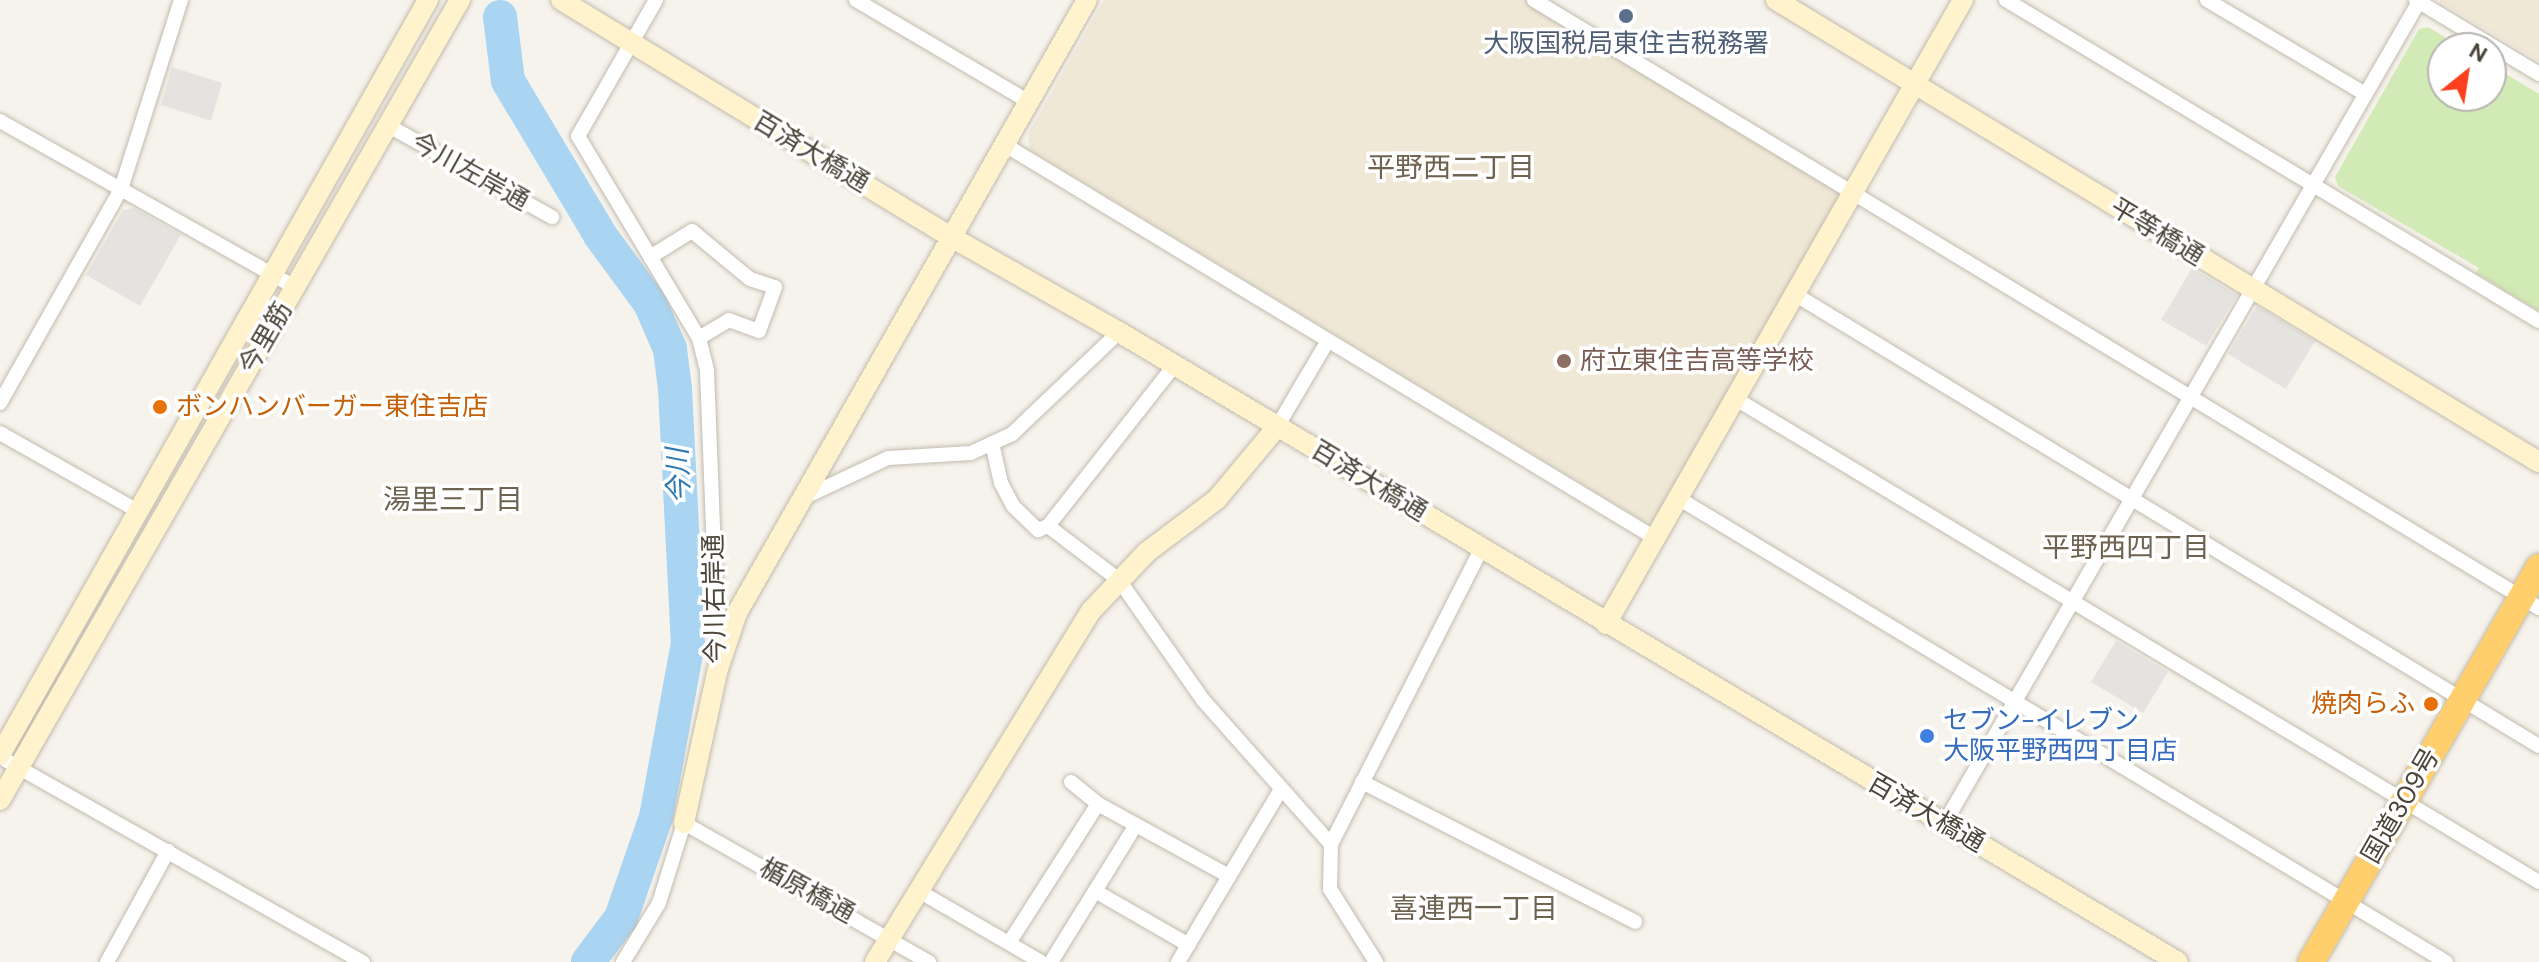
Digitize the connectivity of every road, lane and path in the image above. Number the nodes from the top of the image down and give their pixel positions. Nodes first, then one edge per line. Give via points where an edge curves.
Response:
1 (181, 0) edge
2 (428, 0) edge
3 (460, 0) edge
4 (561, 0) edge
5 (656, 0) edge
6 (856, 0) edge
7 (1534, 0) edge
8 (1776, 0) edge
9 (1963, 0) edge
10 (2006, 0) edge
11 (2207, 0) edge
12 (2418, 1) edge
13 (1083, 2) edge
14 (632, 43) junction
15 (2539, 74) edge
16 (1912, 84) junction
17 (2365, 94) junction
18 (1029, 102) junction
19 (0, 121) edge
20 (389, 126) junction
21 (1005, 145) junction
22 (2313, 184) junction
23 (121, 189) junction
24 (1853, 192) junction
25 (552, 217) dead end
26 (951, 237) junction
27 (650, 257) junction
28 (274, 274) junction
29 (295, 287) junction
30 (2253, 289) junction
31 (1796, 295) junction
32 (2539, 321) edge
33 (1119, 332) junction
34 (699, 338) junction
35 (1327, 342) junction
36 (1174, 366) junction
37 (2191, 397) junction
38 (1736, 399) junction
39 (0, 403) edge
40 (1277, 427) junction
41 (0, 433) edge
42 (992, 443) junction
43 (2539, 462) edge
44 (803, 498) junction
45 (1678, 498) junction
46 (2132, 500) junction
47 (138, 511) junction
48 (1048, 526) junction
49 (1655, 538) junction
50 (1482, 548) junction
51 (2539, 567) edge
52 (1119, 580) junction
53 (2530, 603) edge
54 (2073, 604) junction
55 (1606, 624) junction
56 (718, 669) junction
57 (2462, 700) junction
58 (2016, 703) junction
59 (2539, 746) edge
60 (6, 760) edge
61 (1071, 782) dead end
62 (1362, 782) junction
63 (1281, 789) junction
64 (0, 800) edge
65 (2403, 803) junction
66 (1098, 804) junction
67 (684, 823) junction
68 (1944, 824) junction
69 (1136, 825) junction
70 (1331, 844) junction
71 (168, 851) junction
72 (1229, 876) junction
73 (2539, 882) edge
74 (917, 890) junction
75 (1095, 891) junction
76 (2347, 901) junction
77 (1635, 922) dead end
78 (888, 937) junction
79 (1009, 943) junction
80 (1189, 945) junction
81 (107, 962) edge
82 (363, 962) edge
83 (623, 962) edge
84 (875, 962) edge
85 (929, 962) edge
86 (1041, 962) edge
87 (1051, 962) edge
88 (1178, 962) edge
89 (1376, 962) edge
90 (2178, 962) edge
91 (2311, 962) edge
92 (2446, 962) edge

1 - 23 street
2 - 28 street, 今里筋
3 - 20 street, 今里筋
4 - 14 street, 百済大橋通
5 - 14 street
6 - 18 street
7 - 24 street
8 - 16 street, 平等橋通
9 - 16 street
10 - 22 street
11 - 17 street
12 - 15 street
12 - 17 street
13 - 18 street
14 - 26 street, 百済大橋通
14 - 27 street, 今川右岸通 via 578,136
16 - 24 street
16 - 30 street, 平等橋通
17 - 22 street
18 - 21 street
19 - 23 street
20 - 25 street, 今川左岸通
20 - 29 street, 今里筋
21 - 26 street
21 - 35 street
22 - 30 street
22 - 32 street
23 - 28 street
23 - 39 street
24 - 31 street
24 - 37 street
26 - 33 street, 百済大橋通
26 - 44 street
27 - 34 street, 今川右岸通
27 - 34 street via 692,231 750,279 775,287 759,331 729,320
28 - 29 street
28 - 47 street, 今里筋
29 - 60 street, 今里筋
30 - 37 street
30 - 43 street, 平等橋通
31 - 38 street
31 - 46 street
33 - 36 street, 百済大橋通
33 - 42 street via 1012,434
34 - 56 street, 今川右岸通 via 707,371
35 - 40 street
35 - 49 street
36 - 40 street, 百済大橋通
36 - 48 street
37 - 46 street
37 - 53 street
38 - 45 street
38 - 54 street
40 - 50 street, 百済大橋通
40 - 52 street via 1217,499
41 - 47 street
42 - 44 street via 971,453 888,458
42 - 48 street via 1001,483 1013,506 1038,530
44 - 56 street via 737,613
45 - 49 street
45 - 58 street
46 - 54 street
46 - 57 street
47 - 60 street, 今里筋
48 - 52 street
49 - 55 street
50 - 55 street, 百済大橋通
50 - 62 street
51 - 53 highway, 国道309号
52 - 63 street via 1203,700
52 - 74 street via 1091,611
53 - 57 highway, 国道309号
54 - 58 street
54 - 65 street
55 - 68 street, 百済大橋通
56 - 67 street, 今川右岸通
57 - 59 street
57 - 65 highway, 国道309号
58 - 68 street
58 - 76 street
60 - 64 street, 今里筋
60 - 71 street
61 - 66 street
62 - 70 street
62 - 77 street
63 - 70 street
63 - 72 street
65 - 73 street
65 - 76 highway, 国道309号
66 - 69 street
66 - 79 street
67 - 78 street, 楯原橋通
67 - 83 street, 今川右岸通 via 659,903
68 - 90 street, 百済大橋通
69 - 72 street
69 - 75 street
70 - 89 street via 1330,889
71 - 81 street
71 - 82 street
72 - 80 street
74 - 78 street
74 - 79 street
75 - 80 street
75 - 87 street
76 - 91 highway, 国道309号
76 - 92 street
78 - 84 street
78 - 85 street, 楯原橋通
79 - 86 street
80 - 88 street

